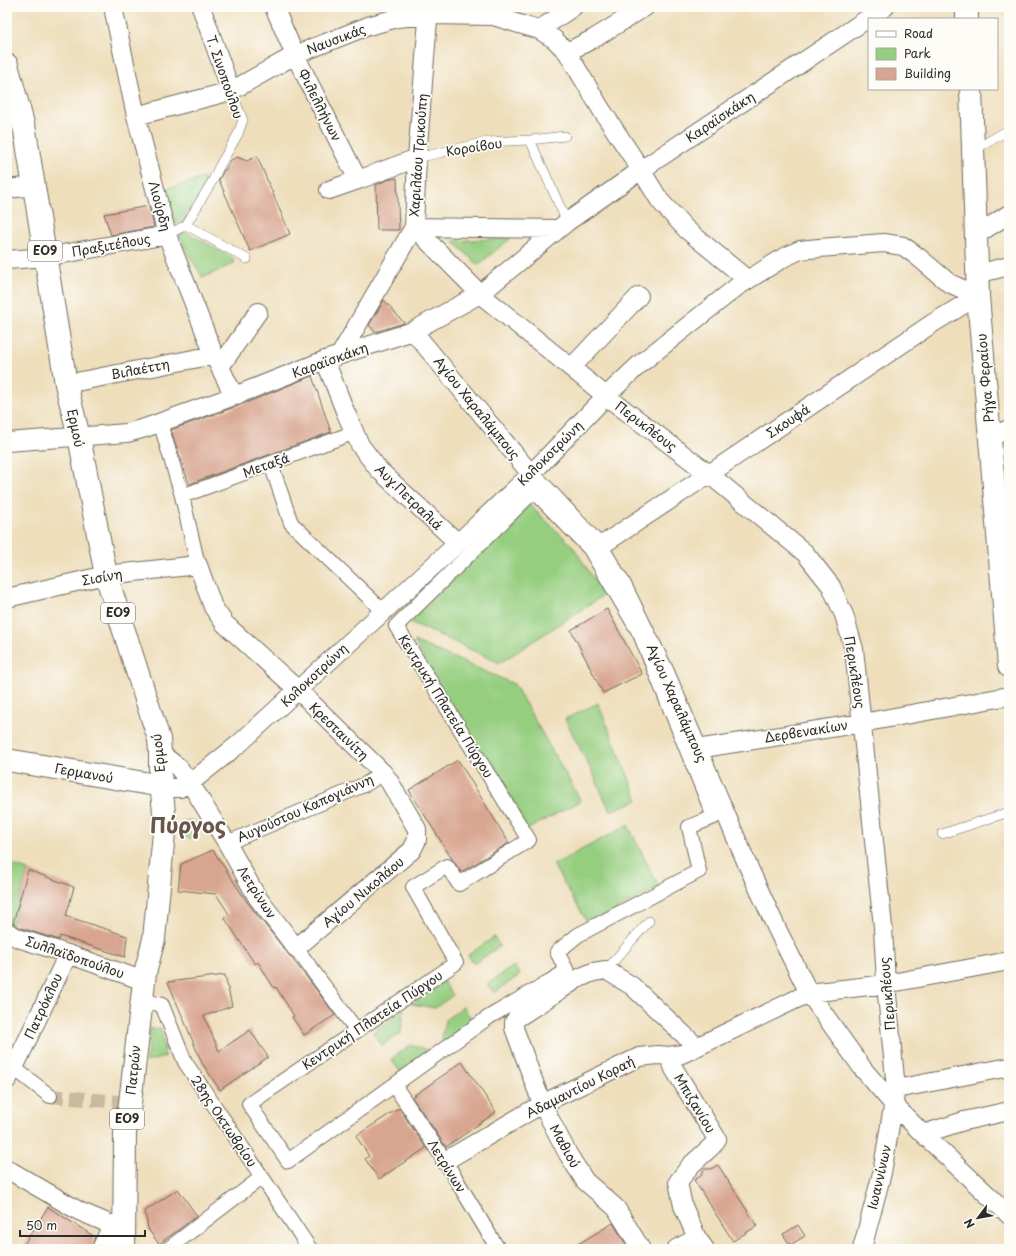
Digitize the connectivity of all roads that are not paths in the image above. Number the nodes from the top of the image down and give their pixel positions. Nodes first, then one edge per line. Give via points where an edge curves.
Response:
1 (113, 7) edge
2 (201, 7) edge
3 (274, 7) edge
4 (572, 7) edge
5 (645, 7) edge
6 (885, 7) edge
7 (967, 7) edge
8 (429, 11) edge
9 (868, 18) edge
10 (869, 18) edge
11 (967, 18) edge
12 (539, 30) junction
13 (567, 52) junction
14 (295, 55) junction
15 (7, 65) edge
16 (231, 90) junction
17 (970, 90) edge
18 (136, 116) junction
19 (1005, 132) dead end
20 (565, 136) dead end
21 (530, 140) junction
22 (973, 150) junction
23 (417, 158) junction
24 (641, 170) junction
25 (358, 180) junction
26 (34, 186) junction
27 (7, 189) edge
28 (329, 190) dead end
29 (1009, 214) edge
30 (186, 225) junction
31 (562, 225) junction
32 (414, 227) junction
33 (167, 235) junction
34 (976, 235) junction
35 (46, 257) junction
36 (7, 260) edge
37 (247, 260) dead end
38 (1009, 266) edge
39 (978, 274) junction
40 (748, 280) junction
41 (480, 294) junction
42 (639, 296) dead end
43 (978, 296) junction
44 (258, 312) dead end
45 (414, 331) junction
46 (332, 358) junction
47 (217, 361) junction
48 (571, 368) junction
49 (66, 384) junction
50 (234, 396) junction
51 (606, 396) junction
52 (161, 425) dead end
53 (999, 433) edge
54 (350, 434) dead end
55 (79, 437) junction
56 (7, 442) edge
57 (271, 464) junction
58 (531, 474) junction
59 (710, 474) junction
60 (182, 496) junction
61 (458, 543) junction
62 (599, 547) junction
63 (198, 565) junction
64 (106, 575) junction
65 (7, 598) edge
66 (383, 611) junction
67 (1009, 665) edge
68 (298, 690) junction
69 (1009, 696) edge
70 (862, 722) junction
71 (697, 749) junction
72 (160, 753) junction
73 (7, 760) edge
74 (383, 772) junction
75 (190, 783) junction
76 (162, 786) junction
77 (1009, 812) edge
78 (417, 829) joint
79 (942, 834) dead end
80 (227, 843) junction
81 (649, 921) dead end
82 (11, 940) edge
83 (296, 948) junction
84 (68, 954) junction
85 (1009, 961) edge
86 (606, 970) junction
87 (886, 984) junction
88 (144, 985) junction
89 (809, 993) junction
90 (357, 1031) junction
91 (698, 1047) junction
92 (669, 1056) junction
93 (1009, 1067) edge
94 (10, 1074) edge
95 (394, 1085) junction
96 (50, 1096) tunnel mouth
97 (895, 1097) junction
98 (542, 1104) junction
99 (1009, 1111) edge
100 (922, 1134) junction
101 (445, 1161) junction
102 (7, 1169) edge
103 (262, 1177) junction
104 (1009, 1215) edge
105 (124, 1238) edge
106 (701, 1243) edge
107 (103, 1249) edge
108 (168, 1249) edge
109 (310, 1249) edge
110 (498, 1249) edge
111 (641, 1249) edge
112 (676, 1249) edge
113 (862, 1249) edge

1 - 18 street, Λιούρδη
2 - 16 street, Τ. Σινοπούλου
3 - 14 street, Φιλελλήνων
4 - 12 street
5 - 13 street
6 - 10 street, Καραϊσκάκη
7 - 11 main road
8 - 12 street, Ναυσικάς via 494,16
8 - 14 street, Ναυσικάς via 368,26
8 - 23 street, Χαριλάου Τρικούπη
9 - 24 street, Καραϊσκάκη
12 - 13 street, Ναυσικάς via 554,39
13 - 24 street, Ναυσικάς
14 - 16 street, Ναυσικάς
14 - 25 street, Φιλελλήνων
15 - 26 main road, Ερμού / ΕΟ9 via 25,132
16 - 18 street, Ναυσικάς
16 - 30 lane, Τ. Σινοπούλου via 243,120 238,134
17 - 22 main road, Ρήγα Φεραίου
18 - 33 street, Λιούρδη
19 - 22 lane
20 - 21 lane, Κοροίβου
21 - 23 lane, Κοροίβου via 487,142
21 - 31 lane
22 - 34 main road, Ρήγα Φεραίου
23 - 25 street, Κοροίβου
23 - 32 street, Χαριλάου Τρικούπη
24 - 31 street, Καραϊσκάκη
24 - 40 street, Ναυσικάς via 660,201 687,230
25 - 28 street, Κοροίβου
26 - 27 street
26 - 35 main road, Ερμού / ΕΟ9
29 - 34 street
30 - 33 lane
30 - 37 lane
31 - 32 street
31 - 41 street, Καραϊσκάκη
32 - 41 street, Περικλέους
32 - 46 street, Χαριλάου Τρικούπη
33 - 35 street, Πραξιτέλους
33 - 47 street, Λιούρδη
34 - 39 main road, Ρήγα Φεραίου
35 - 36 street, Πραξιτέλους
35 - 49 main road, Ερμού / ΕΟ9
38 - 39 street
39 - 43 main road, Ρήγα Φεραίου
40 - 43 street, Κολοκοτρώνη via 800,250 884,243 903,246 949,283
40 - 51 street, Κολοκοτρώνη via 641,363
41 - 45 street, Καραϊσκάκη
41 - 48 street, Περικλέους
42 - 48 street
43 - 53 main road, Ρήγα Φεραίου
43 - 59 street, Σκουφά via 933,322
44 - 47 street
45 - 46 street, Καραϊσκάκη
45 - 58 street, Αγίου Χαραλάμπους
46 - 50 street, Καραϊσκάκη
46 - 61 street, Αυγ.Πετραλιά via 344,411 360,445 379,470
47 - 49 street, Βιλαέττη
47 - 50 street, Λιούρδη
48 - 51 street, Περικλέους
49 - 55 main road, Ερμού / ΕΟ9
50 - 55 street, Καραϊσκάκη via 127,433
51 - 58 street, Κολοκοτρώνη
51 - 59 street, Περικλέους
52 - 60 street
53 - 67 main road, Ρήγα Φεραίου
54 - 57 street, Μεταξά
55 - 56 street, Καραϊσκάκη
55 - 64 main road, Ερμού / ΕΟ9
57 - 60 street, Μεταξά
57 - 66 street via 290,523
58 - 61 street, Κολοκοτρώνη
58 - 62 street, Αγίου Χαραλάμπους
59 - 62 street, Σκουφά
59 - 70 street, Περικλέους via 805,553 831,586 844,615 854,649
60 - 63 street
61 - 66 street, Κολοκοτρώνη
62 - 71 street, Αγίου Χαραλάμπους via 622,585 665,672
63 - 64 street, Σισίνη
63 - 68 street, Κρεσταινίτη via 213,607 226,624
64 - 65 street, Σισίνη
64 - 72 main road, Ερμού / ΕΟ9 via 159,739
66 - 68 street, Κολοκοτρώνη
68 - 74 street, Κρεσταινίτη
68 - 75 street, Κολοκοτρώνη via 240,743
69 - 70 street, Δερβενακίων
70 - 71 street, Δερβενακίων
70 - 87 street, Περικλέους
71 - 89 street, Αγίου Χαραλάμπους via 748,866
72 - 75 street, Λετρίνων via 178,767
72 - 76 main road, Ερμού / ΕΟ9
73 - 76 main road, Γερμανού
74 - 78 street, Κρεσταινίτη
74 - 80 street, Αυγούστου Καπογιάννη via 366,784
75 - 76 street, Κολοκοτρώνη via 180,788
75 - 80 street, Λετρίνων
76 - 88 main road, Ερμού / ΕΟ9 via 165,827 154,939
77 - 79 lane
78 - 83 street, Αγίου Νικολάου via 417,840 412,850
80 - 83 street, Λετρίνων via 256,897
81 - 86 lane
82 - 84 street, Συλλαϊδοπούλου
83 - 90 street, Λετρίνων
84 - 88 street, Συλλαϊδοπούλου
84 - 94 street, Πατρόκλου
85 - 87 street, Αδαμαντίου Κοραή
86 - 91 street via 632,986
86 - 98 street, Μαθιού via 577,979 514,1022
87 - 89 street, Αδαμαντίου Κοραή
87 - 97 street, Περικλέους
88 - 103 street, 28ης Οκτωβρίου via 162,1005 185,1062
88 - 105 main road, Πατρών / ΕΟ9 via 124,1134
89 - 91 street, Αδαμαντίου Κοραή
89 - 97 street, Αγίου Χαραλάμπους via 863,1069
90 - 95 street, Κεντρική Πλατεία Πύργου via 250,1104 288,1161
90 - 95 street, Κεντρική Πλατεία Πύργου via 456,962 413,887 447,866 459,884 529,840 396,626 534,491 590,549 640,634 714,817 689,827 699,870 578,935 557,952 567,971 489,1017
91 - 92 street, Αδαμαντίου Κοραή
92 - 98 street, Αδαμαντίου Κοραή via 639,1056
92 - 106 street, Μπιζανίου via 717,1139 678,1182 683,1206
93 - 97 street
94 - 96 street
95 - 101 street, Λετρίνων
97 - 100 street
97 - 113 street, Ιωαννίνων via 882,1173
98 - 101 street, Αδαμαντίου Κοραή
98 - 111 street, Μαθιού via 585,1181 616,1208
99 - 100 street
100 - 104 street
101 - 110 street, Λετρίνων
102 - 105 street
103 - 108 street
103 - 109 street, 28ης Οκτωβρίου
105 - 107 main road
106 - 112 street

